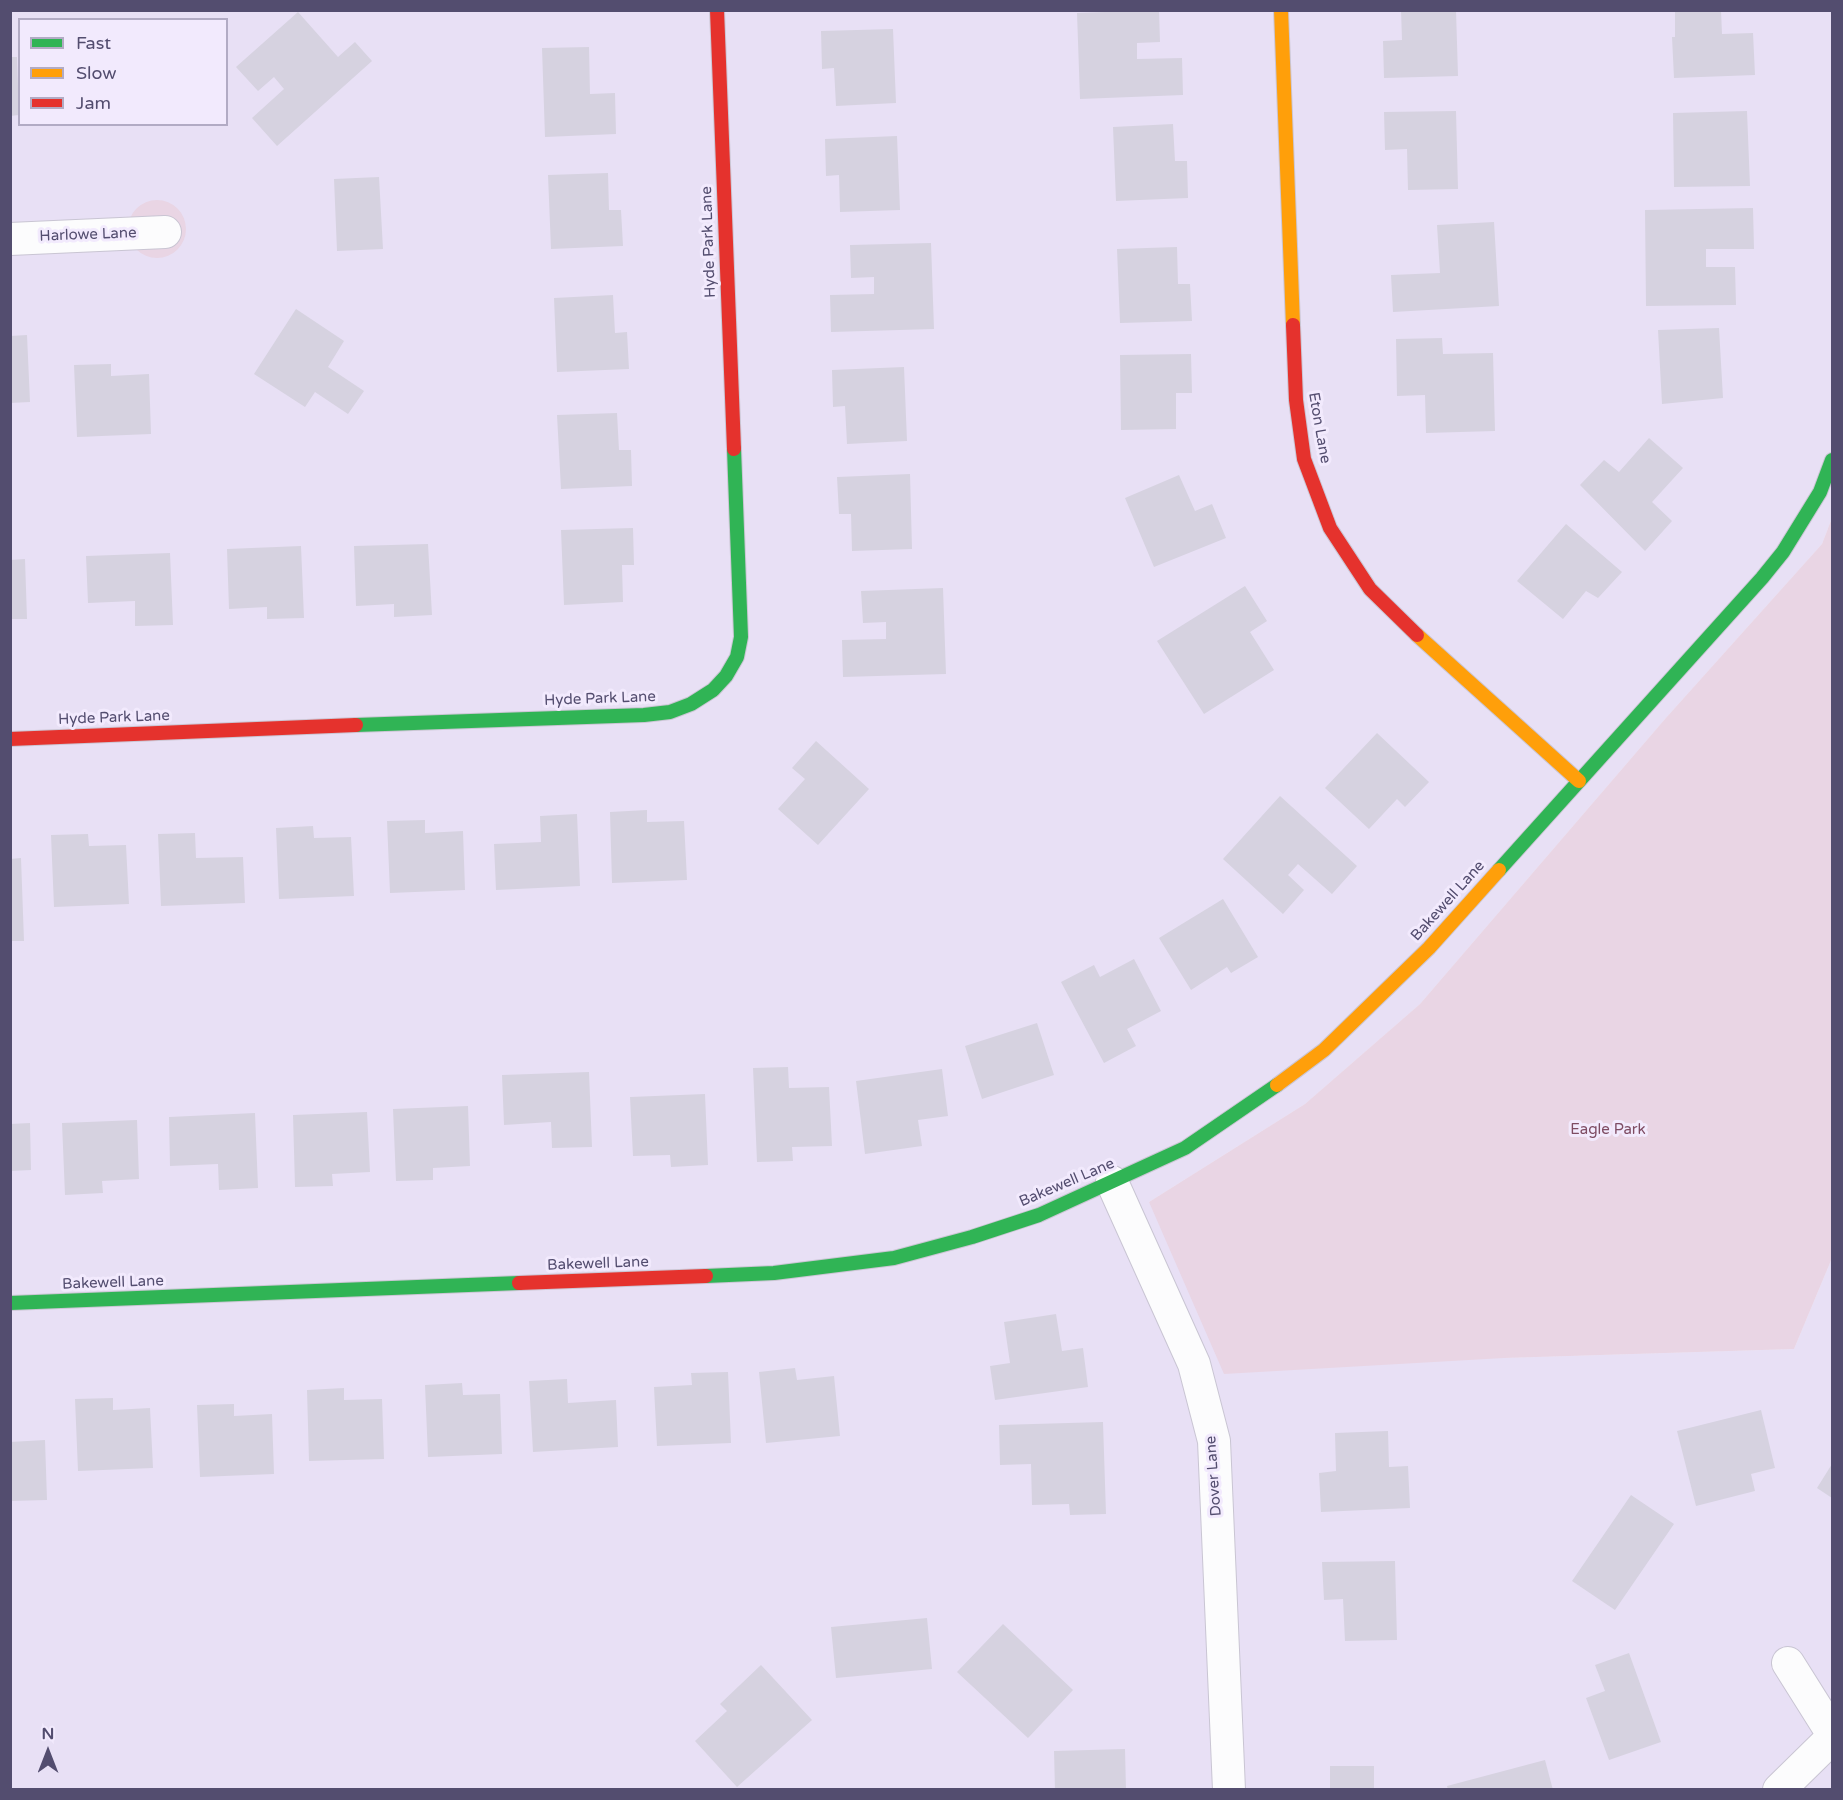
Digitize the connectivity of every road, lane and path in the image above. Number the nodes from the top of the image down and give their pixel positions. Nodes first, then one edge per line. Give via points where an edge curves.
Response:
1 (717, 10) edge
2 (1281, 10) edge
3 (165, 232) dead end
4 (10, 238) edge
5 (1833, 460) edge
6 (10, 739) edge
7 (1579, 781) junction
8 (1112, 1182) junction
9 (10, 1304) edge
10 (1788, 1663) dead end
11 (1833, 1733) edge
12 (1833, 1738) edge
13 (1229, 1790) edge
14 (1779, 1790) edge

1 - 6 street, Hyde Park Lane via 741,637 737,657 720,683 691,704 645,715
2 - 7 street, Eton Lane via 1296,400 1304,459 1330,528 1370,589 1398,618
3 - 4 street, Harlowe Lane
5 - 7 street, Bakewell Lane via 1820,492 1783,552
7 - 8 street, Bakewell Lane via 1429,948 1324,1050 1185,1148
8 - 9 street, Bakewell Lane via 1039,1215 972,1237 894,1258 774,1274
8 - 13 street, Dover Lane via 1194,1364 1214,1441
10 - 11 street
12 - 14 street

